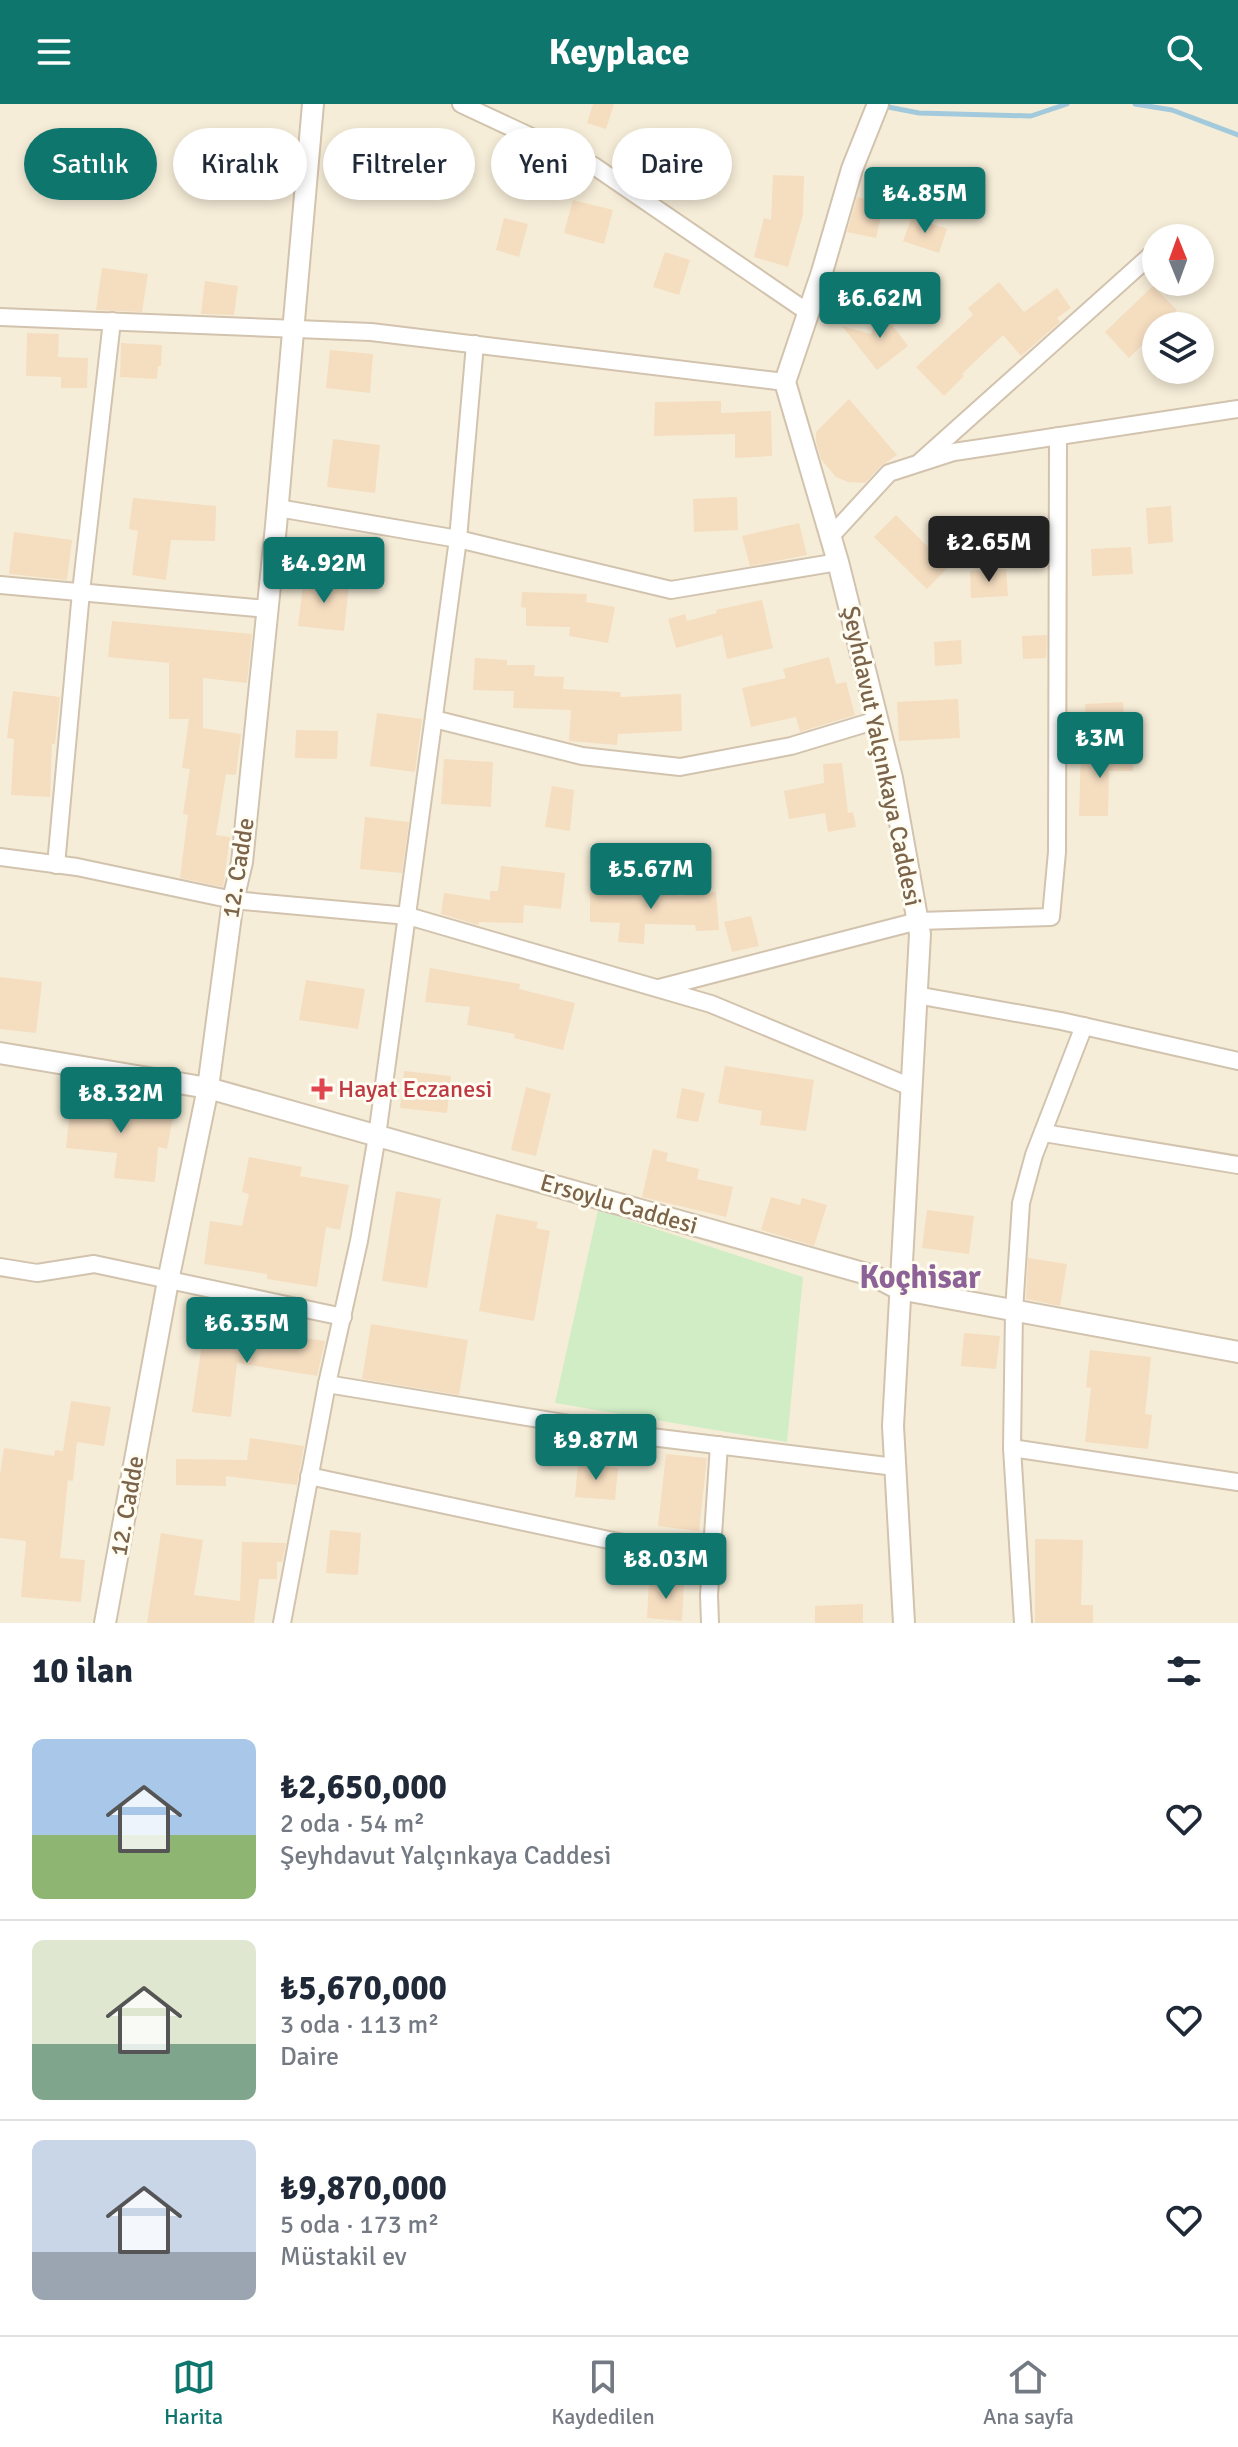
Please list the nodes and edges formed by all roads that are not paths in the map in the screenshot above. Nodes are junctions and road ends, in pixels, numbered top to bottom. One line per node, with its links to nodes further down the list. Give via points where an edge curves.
1 (313, 104): 8 (street, 12. Cadde)
2 (461, 104): 5 (street, via 594,166)
3 (878, 104): 5 (street, via 852,169)
4 (1142, 263): 13 (street)
5 (809, 313): 10 (street)
6 (0, 317): 7 (street)
7 (112, 321): 8 (street); 19 (street)
8 (293, 329): 9 (street); 14 (street, 12. Cadde)
9 (475, 344): 10 (street); 16 (street)
10 (785, 382): 15 (street, Şeyhdavut Yalçınkaya Caddesi)
11 (1238, 409): 12 (street)
12 (1058, 436): 13 (street, via 954,452); 27 (street, via 1057,852 1051,917)
13 (917, 464): 15 (street, via 889,473)
14 (278, 508): 16 (street); 20 (street, 12. Cadde)
15 (831, 536): 17 (street, Şeyhdavut Yalçınkaya Caddesi)
16 (458, 539): 17 (street, via 671,590); 21 (street)
17 (838, 562): 22 (street, Şeyhdavut Yalçınkaya Caddesi)
18 (0, 585): 19 (street)
19 (81, 592): 20 (street); 24 (street)
20 (268, 609): 25 (street, 12. Cadde, via 242,862)
21 (434, 719): 22 (street, via 582,756 680,767 791,746); 26 (street)
22 (877, 720): 27 (street, Şeyhdavut Yalçınkaya Caddesi)
23 (0, 857): 24 (street)
24 (56, 865): 25 (street)
25 (233, 900): 26 (street); 34 (street, 12. Cadde)
26 (408, 916): 28 (street); 36 (street)
27 (918, 921): 28 (street); 29 (street, Şeyhdavut Yalçınkaya Caddesi)
28 (658, 989): 33 (street, via 711,1004)
29 (916, 995): 30 (street); 33 (street, Şeyhdavut Yalçınkaya Caddesi)
30 (1084, 1026): 32 (street); 35 (street)
31 (0, 1053): 34 (street, Ersoylu Caddesi)
32 (1238, 1061)
33 (911, 1087): 40 (street, Şeyhdavut Yalçınkaya Caddesi)
34 (208, 1088): 36 (street, Ersoylu Caddesi); 39 (street, 12. Cadde)
35 (1044, 1133): 37 (street); 41 (street, via 1021,1203)
36 (377, 1136): 40 (street, Ersoylu Caddesi, via 874,1276); 42 (street)
37 (1238, 1165)
38 (0, 1267): 39 (street, via 37,1273 94,1264)
39 (168, 1281): 42 (street); 51 (street, 12. Cadde)
40 (899, 1289): 41 (street, Ersoylu Caddesi); 47 (street, Şeyhdavut Yalçınkaya Caddesi)
41 (1014, 1311): 43 (street, Ersoylu Caddesi); 46 (street)
42 (343, 1317): 44 (street)
43 (1238, 1352)
44 (327, 1384): 45 (street); 48 (street)
45 (719, 1445): 47 (street); 50 (street)
46 (1012, 1448): 49 (street); 55 (street)
47 (895, 1467): 54 (street, Şeyhdavut Yalçınkaya Caddesi)
48 (309, 1476): 50 (street); 52 (street)
49 (1238, 1482)
50 (712, 1562): 53 (street)
51 (105, 1623)
52 (282, 1623)
53 (710, 1623)
54 (904, 1623)
55 (1023, 1623)

